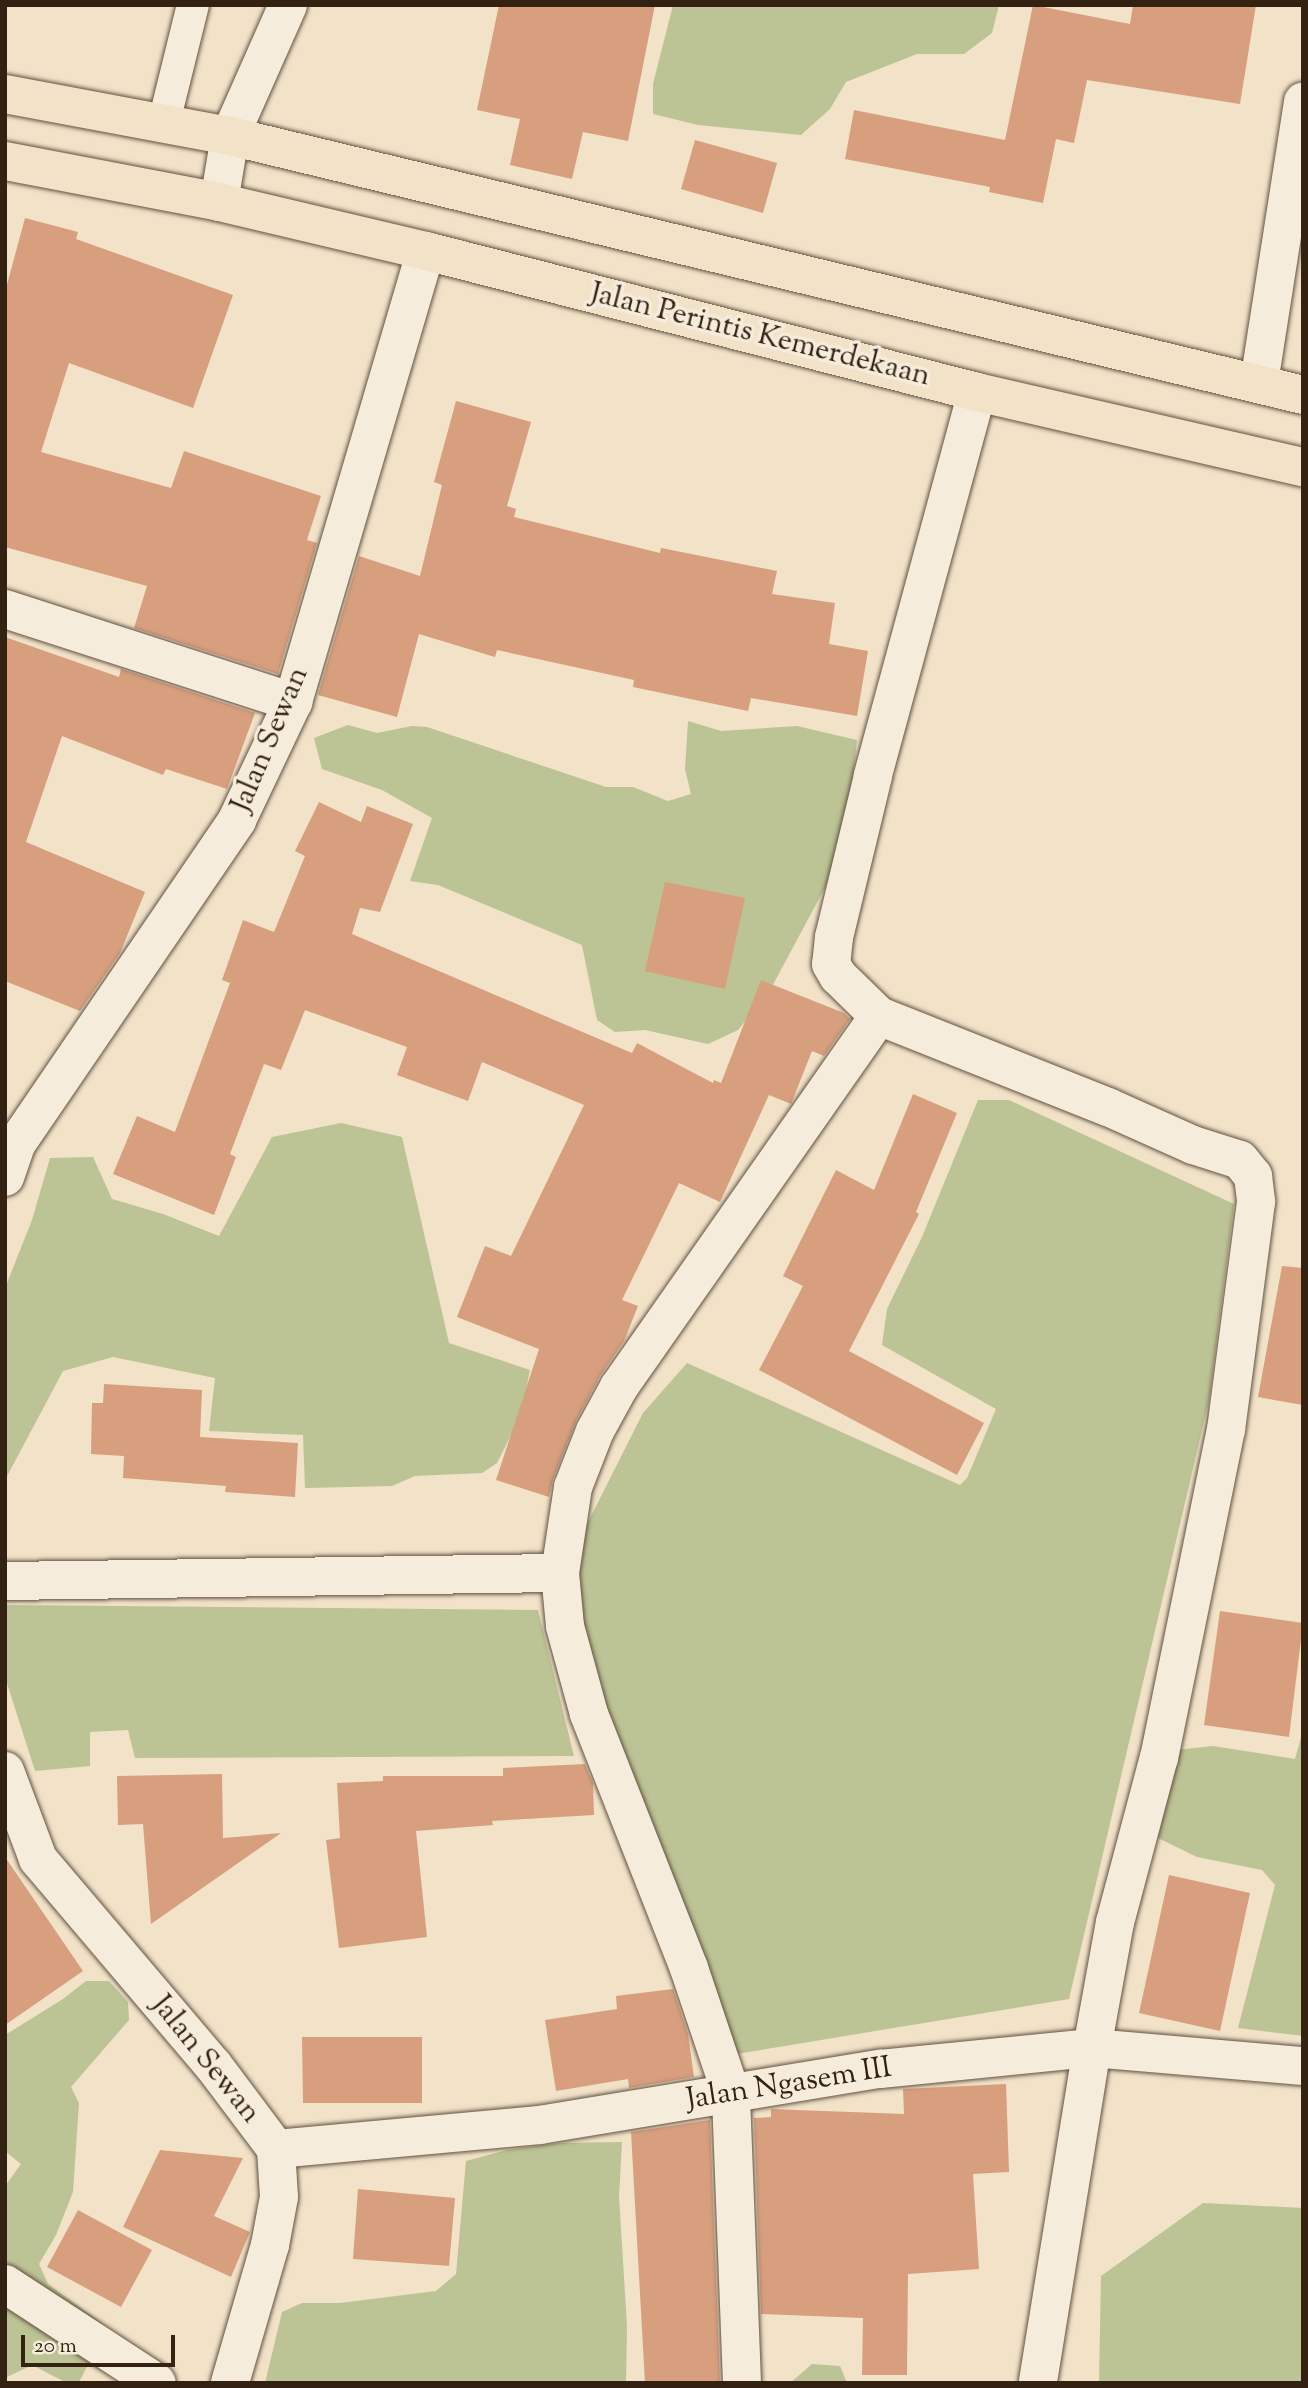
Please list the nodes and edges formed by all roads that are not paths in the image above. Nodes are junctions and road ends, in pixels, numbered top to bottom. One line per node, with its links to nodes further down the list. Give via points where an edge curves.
1 (193, 5): 5 (lane)
2 (288, 5): 6 (street)
3 (5, 94): 5 (highway)
4 (1303, 101): 10 (street)
5 (163, 126): 6 (highway)
6 (230, 136): 8 (street); 10 (highway)
7 (5, 160): 8 (highway, Jalan Perintis Kemerdekaan)
8 (219, 202): 9 (highway, Jalan Perintis Kemerdekaan)
9 (426, 251): 11 (highway, Jalan Perintis Kemerdekaan); 15 (street, Jalan Sewan)
10 (1259, 383): 12 (highway)
11 (977, 392): 13 (highway, Jalan Perintis Kemerdekaan); 16 (street, via 873,776 832,951 831,964 838,976)
12 (1303, 395)
13 (1303, 467)
14 (5, 609): 15 (street)
15 (293, 702): 17 (street, Jalan Sewan, via 237,820 17,1143)
16 (879, 1016): 18 (street, via 619,1387 573,1487); 21 (street, via 1240,1160 1253,1176 1256,1202 1226,1429 1159,1757 1115,1922)
17 (5, 1177)
18 (560, 1573): 19 (street); 23 (street, via 565,1626 589,1714 689,1968)
19 (5, 1581)
20 (5, 1771): 24 (street, Jalan Sewan, via 38,1858 213,2065)
21 (1091, 2048): 22 (street, Jalan Ngasem III); 23 (street, Jalan Ngasem III, via 880,2069); 29 (street)
22 (1303, 2066)
23 (731, 2093): 24 (street, Jalan Ngasem III, via 540,2125); 28 (street)
24 (276, 2149): 26 (street, Jalan Sewan, via 279,2197)
25 (5, 2284): 27 (street)
26 (239, 2379)
27 (157, 2383)
28 (742, 2383)
29 (1038, 2383)

